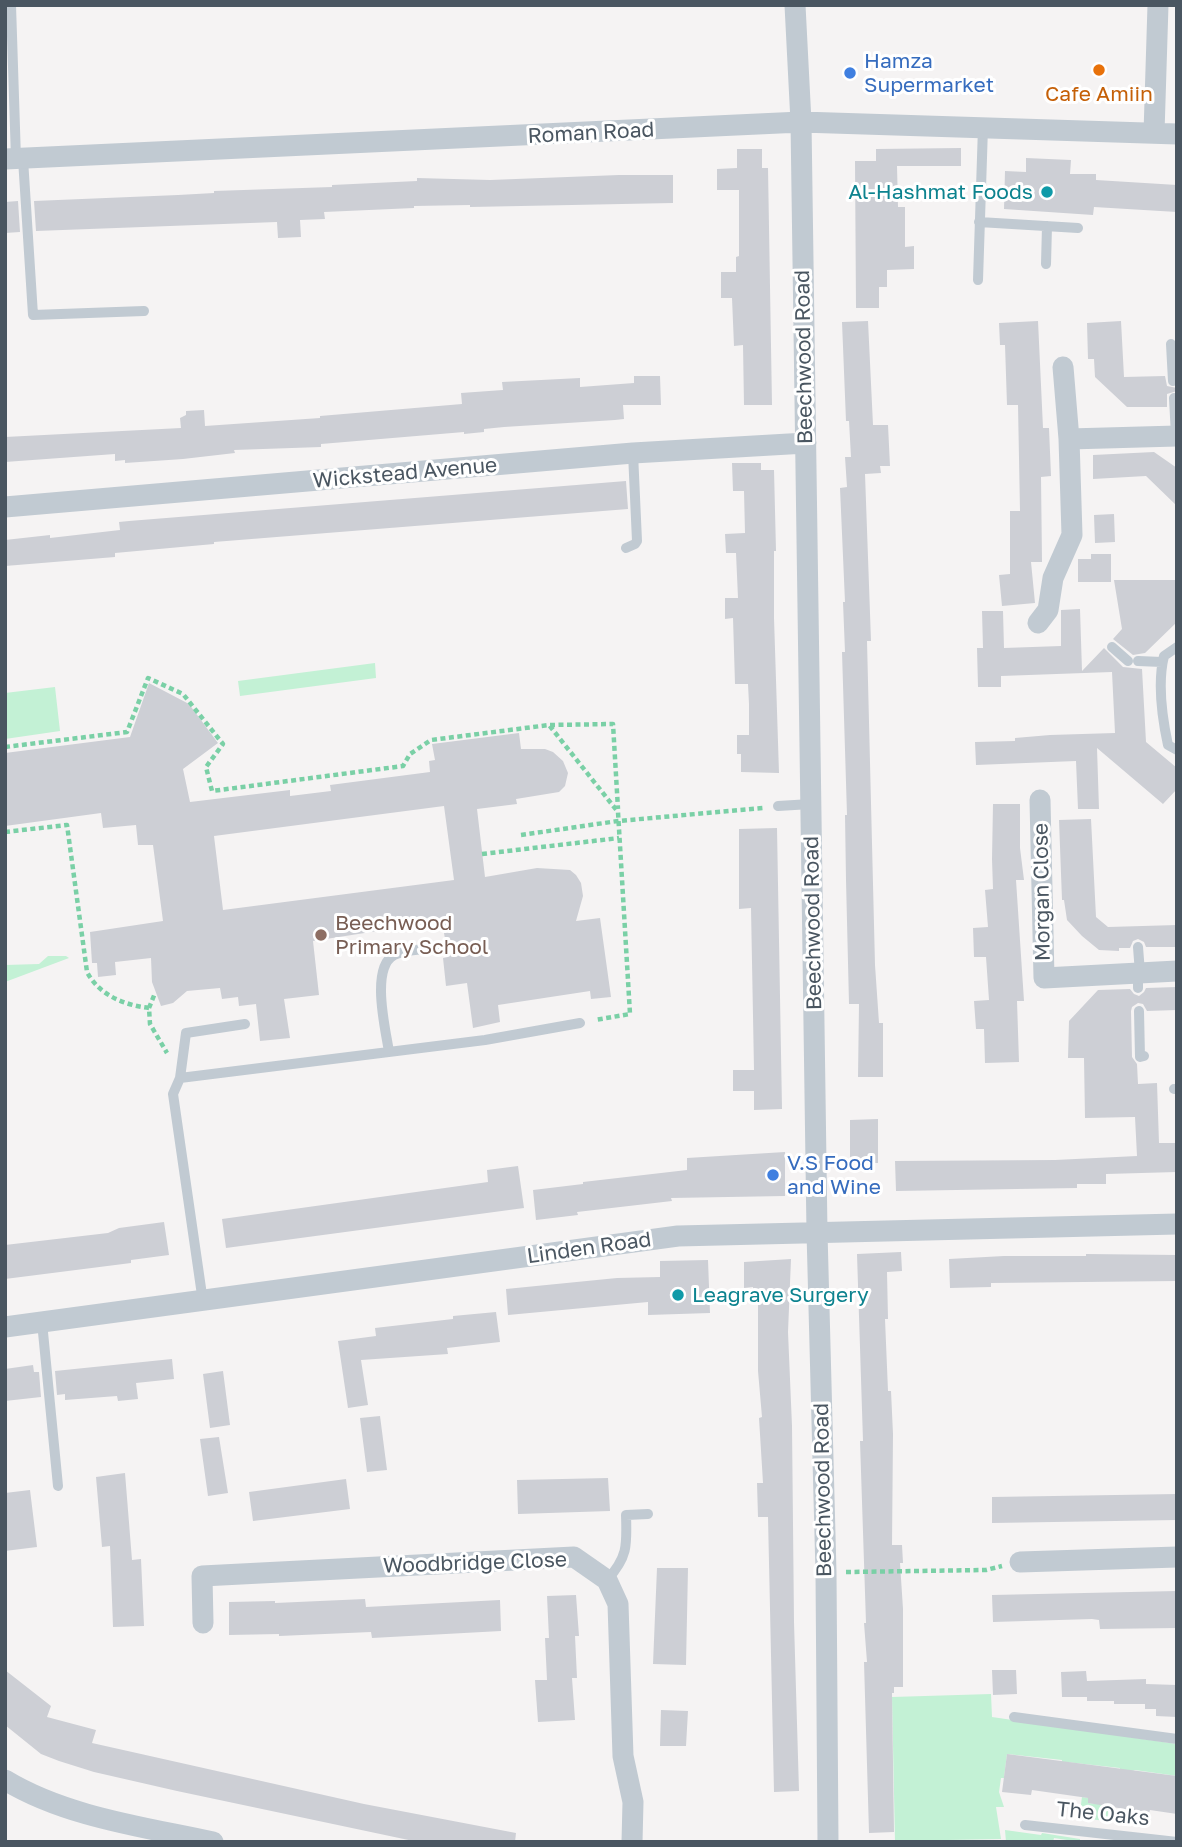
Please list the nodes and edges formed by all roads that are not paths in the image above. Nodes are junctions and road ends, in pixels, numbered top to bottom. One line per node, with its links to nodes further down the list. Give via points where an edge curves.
1 (11, 5): 8 (lane)
2 (794, 5): 4 (street, Beechwood Road)
3 (1158, 5): 6 (street)
4 (801, 122): 5 (street, Roman Road); 8 (street, Roman Road); 21 (street, Beechwood Road)
5 (983, 127): 6 (street, Roman Road); 9 (lane)
6 (1154, 133): 7 (street, Roman Road)
7 (1177, 134)
8 (15, 159): 14 (lane, via 33,315)
9 (979, 222): 10 (lane); 13 (lane)
10 (1047, 226): 11 (lane); 12 (lane)
11 (1078, 228)
12 (1046, 264)
13 (978, 280)
14 (144, 311)
15 (1171, 344): 17 (lane)
16 (1063, 367): 20 (street)
17 (1173, 381)
18 (1174, 398): 19 (lane)
19 (1176, 436): 20 (street)
20 (1069, 439): 25 (street, via 1072,535 1053,578 1048,610)
21 (806, 443): 22 (street, Wickstead Avenue); 31 (street, Beechwood Road)
22 (633, 453): 23 (street, Wickstead Avenue); 24 (lane, via 638,541)
23 (5, 507)
24 (626, 548)
25 (1038, 623)
26 (1112, 647): 28 (lane, via 1133,661)
27 (1177, 647): 28 (lane)
28 (1163, 662): 29 (lane, via 1163,722 1168,745)
29 (1177, 750)
30 (1040, 800): 36 (street, Morgan Close, via 1044,978)
31 (811, 804): 32 (lane); 44 (street, Beechwood Road)
32 (778, 806)
33 (438, 947): 40 (lane, via 395,954 388,960 381,991)
34 (1138, 947): 36 (lane)
35 (1177, 971): 36 (street, Morgan Close)
36 (1138, 978)
37 (1139, 1011): 41 (lane, via 1140,1056)
38 (580, 1023): 40 (lane)
39 (246, 1024): 42 (lane, via 186,1033)
40 (389, 1052): 42 (lane)
41 (1144, 1056)
42 (180, 1078): 45 (lane, via 173,1094)
43 (1177, 1224): 44 (street, Linden Road)
44 (817, 1232): 45 (street, Linden Road, via 678,1236); 60 (street, Beechwood Road)
45 (203, 1302): 46 (street, Linden Road)
46 (41, 1322): 47 (street, Linden Road); 48 (lane)
47 (5, 1327)
48 (58, 1486)
49 (648, 1514): 52 (lane, via 626,1515 627,1544 621,1565)
50 (1177, 1557): 51 (street)
51 (1020, 1562)
52 (607, 1580): 53 (street, Woodbridge Close, via 574,1557 202,1576); 59 (street, via 618,1604 623,1756 633,1802)
53 (203, 1623)
54 (1014, 1717): 55 (lane)
55 (1177, 1739)
56 (5, 1780): 58 (street, via 22,1791 91,1815)
57 (1025, 1825): 61 (lane, The Oaks)
58 (213, 1842)
59 (632, 1842)
60 (828, 1842)
61 (1177, 1842)

